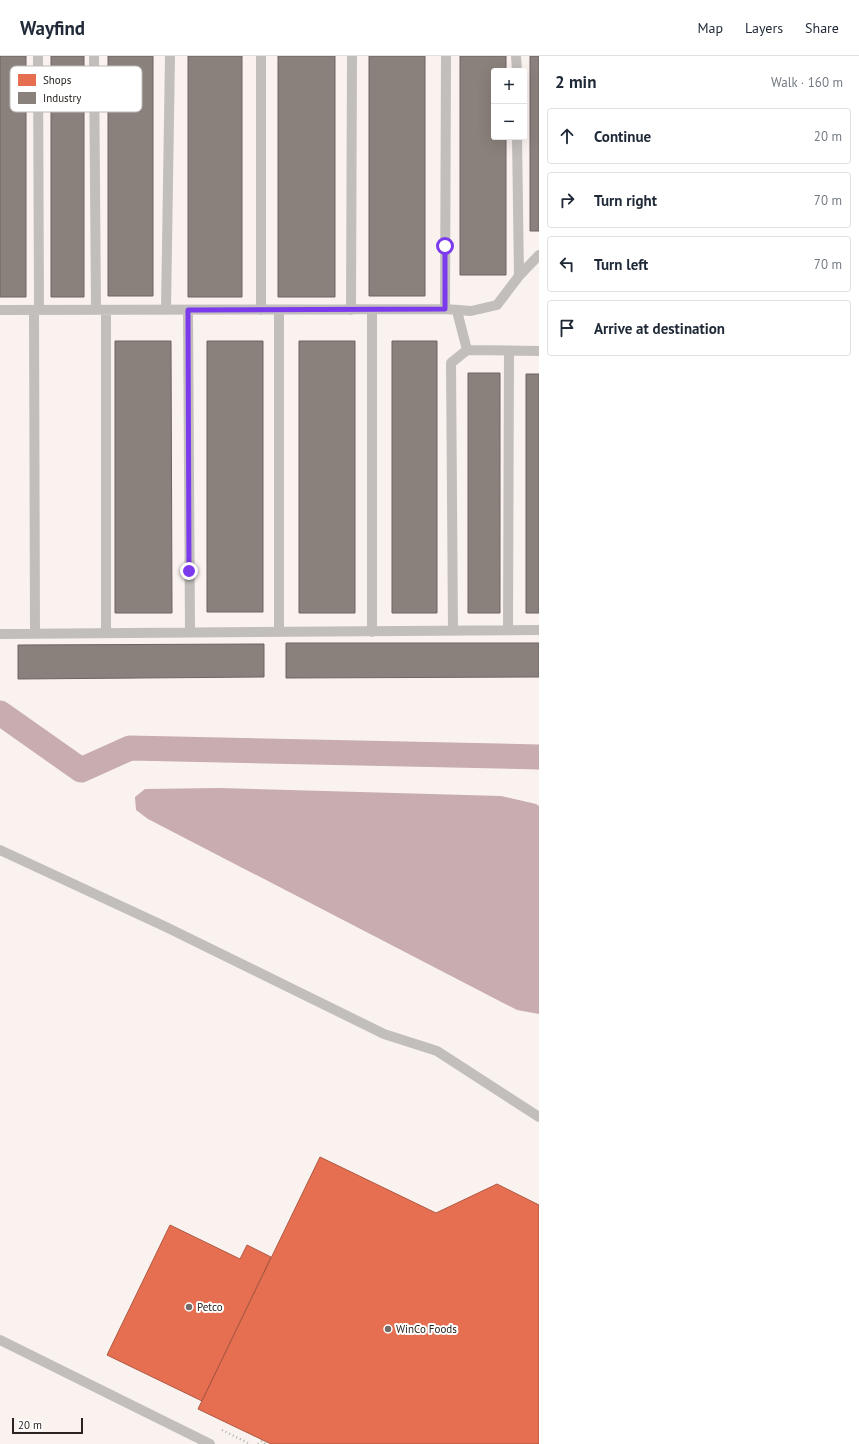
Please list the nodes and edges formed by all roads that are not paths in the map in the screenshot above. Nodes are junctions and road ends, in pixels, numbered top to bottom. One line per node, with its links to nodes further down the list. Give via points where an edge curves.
1 (38, 56): 8 (lane)
2 (94, 56): 9 (lane)
3 (170, 56): 20 (lane)
4 (261, 56): 22 (lane)
5 (352, 56): 24 (lane)
6 (446, 56): 16 (lane)
7 (516, 56): 10 (lane)
8 (38, 66)
9 (94, 66)
10 (517, 68)
11 (38, 112): 18 (lane)
12 (96, 112): 19 (lane)
13 (517, 140): 15 (lane)
14 (539, 255): 15 (lane)
15 (519, 276): 26 (lane, via 497,305 471,311)
16 (445, 309): 25 (lane); 26 (lane)
17 (0, 310): 18 (lane)
18 (36, 310): 19 (lane); 38 (lane)
19 (101, 310): 20 (lane); 33 (lane)
20 (166, 310): 21 (lane)
21 (188, 310): 22 (lane); 34 (lane)
22 (261, 310): 23 (lane)
23 (279, 310): 24 (lane); 35 (lane)
24 (351, 310): 25 (lane)
25 (372, 310): 36 (lane)
26 (457, 311): 27 (lane)
27 (467, 350): 28 (lane); 32 (lane, via 451,363)
28 (509, 351): 29 (lane); 30 (lane)
29 (539, 351)
30 (508, 630): 31 (lane); 32 (lane)
31 (539, 630)
32 (453, 631): 36 (lane)
33 (106, 632): 34 (lane); 38 (lane)
34 (190, 632): 35 (lane)
35 (279, 632): 36 (lane)
36 (372, 632)
37 (0, 634): 38 (lane)
38 (35, 634)
39 (0, 850): 40 (lane, via 166,927 384,1034 437,1051)
40 (539, 1117)
41 (0, 1340): 42 (lane)
42 (210, 1444)

